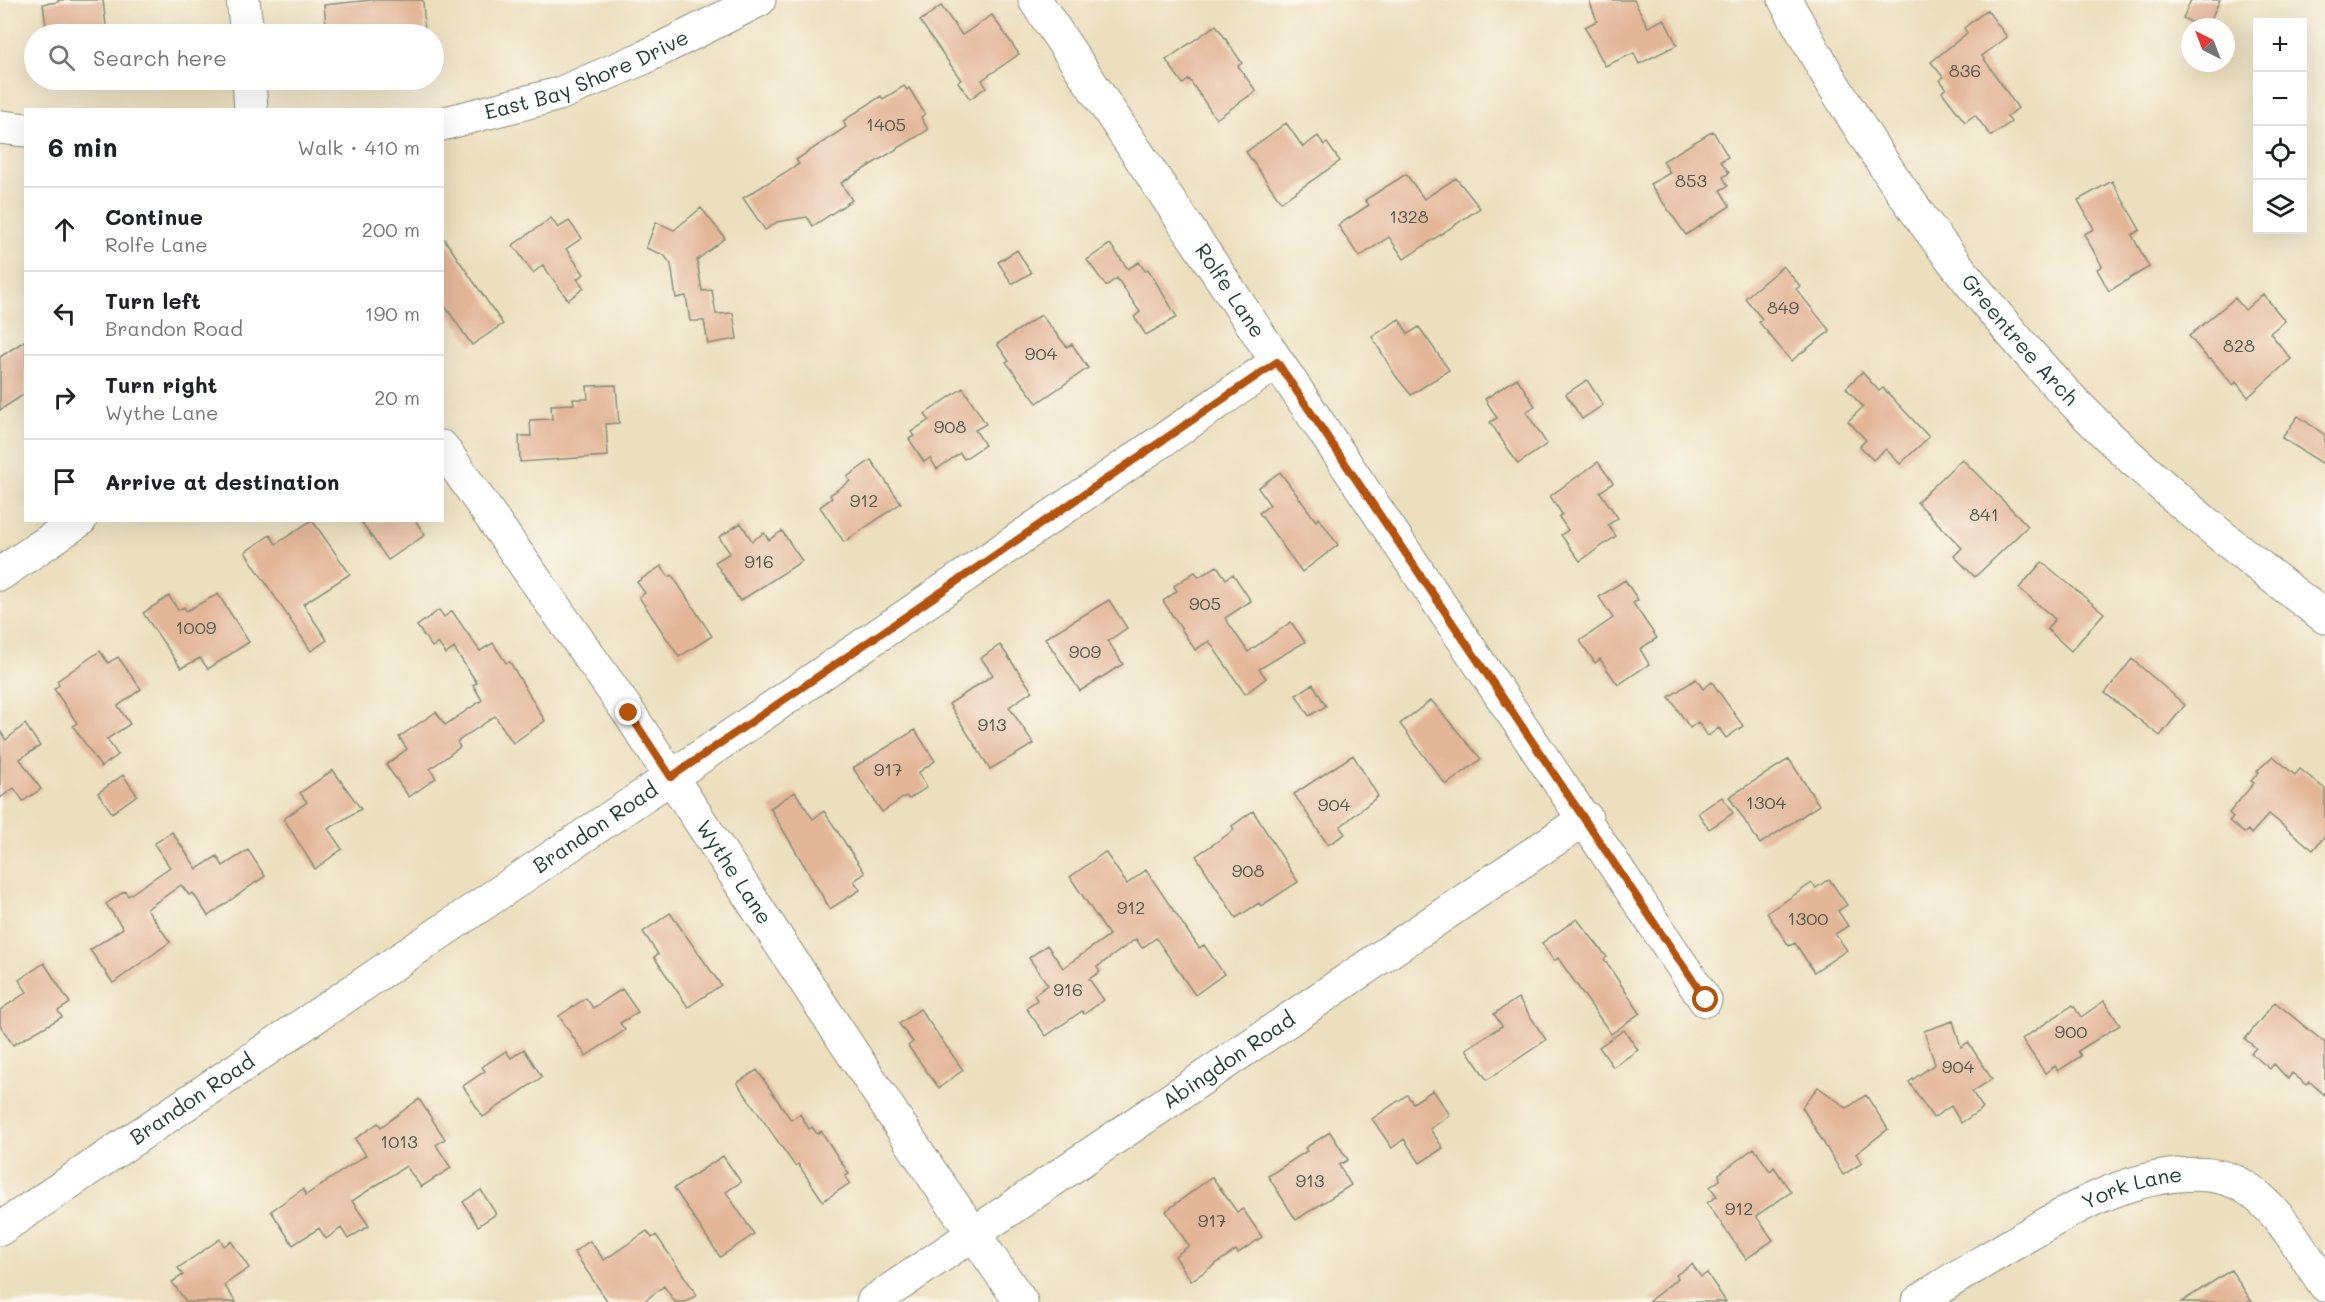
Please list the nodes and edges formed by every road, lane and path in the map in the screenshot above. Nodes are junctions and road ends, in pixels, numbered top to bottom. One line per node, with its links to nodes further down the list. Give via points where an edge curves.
1 (243, 0): 5 (street)
2 (759, 0): 8 (street, East Bay Shore Drive, via 643,58 559,94)
3 (1035, 0): 11 (street, Rolfe Lane)
4 (1785, 0): 15 (street, Greentree Arch, via 1849,111 1900,188 1967,280 2028,352 2080,408 2174,495)
5 (246, 24)
6 (250, 90): 7 (street)
7 (251, 108)
8 (444, 123)
9 (0, 127): 10 (street)
10 (24, 130)
11 (1277, 362): 16 (street, Brandon Road); 17 (street, Rolfe Lane)
12 (444, 450): 16 (street, Wythe Lane)
13 (77, 522): 14 (street)
14 (0, 574)
15 (2325, 617)
16 (671, 777): 19 (street, Brandon Road); 20 (street, Wythe Lane)
17 (1586, 818): 18 (street, Rolfe Lane); 20 (street, Abingdon Road)
18 (1706, 1000)
19 (0, 1228)
20 (974, 1233): 22 (street, Abingdon Road); 23 (street, Wythe Lane)
21 (2325, 1285): 24 (street, York Lane, via 2260,1198 2240,1184 2211,1174 2195,1174 2156,1177 2089,1200)
22 (873, 1302)
23 (1021, 1302)
24 (1918, 1302)

